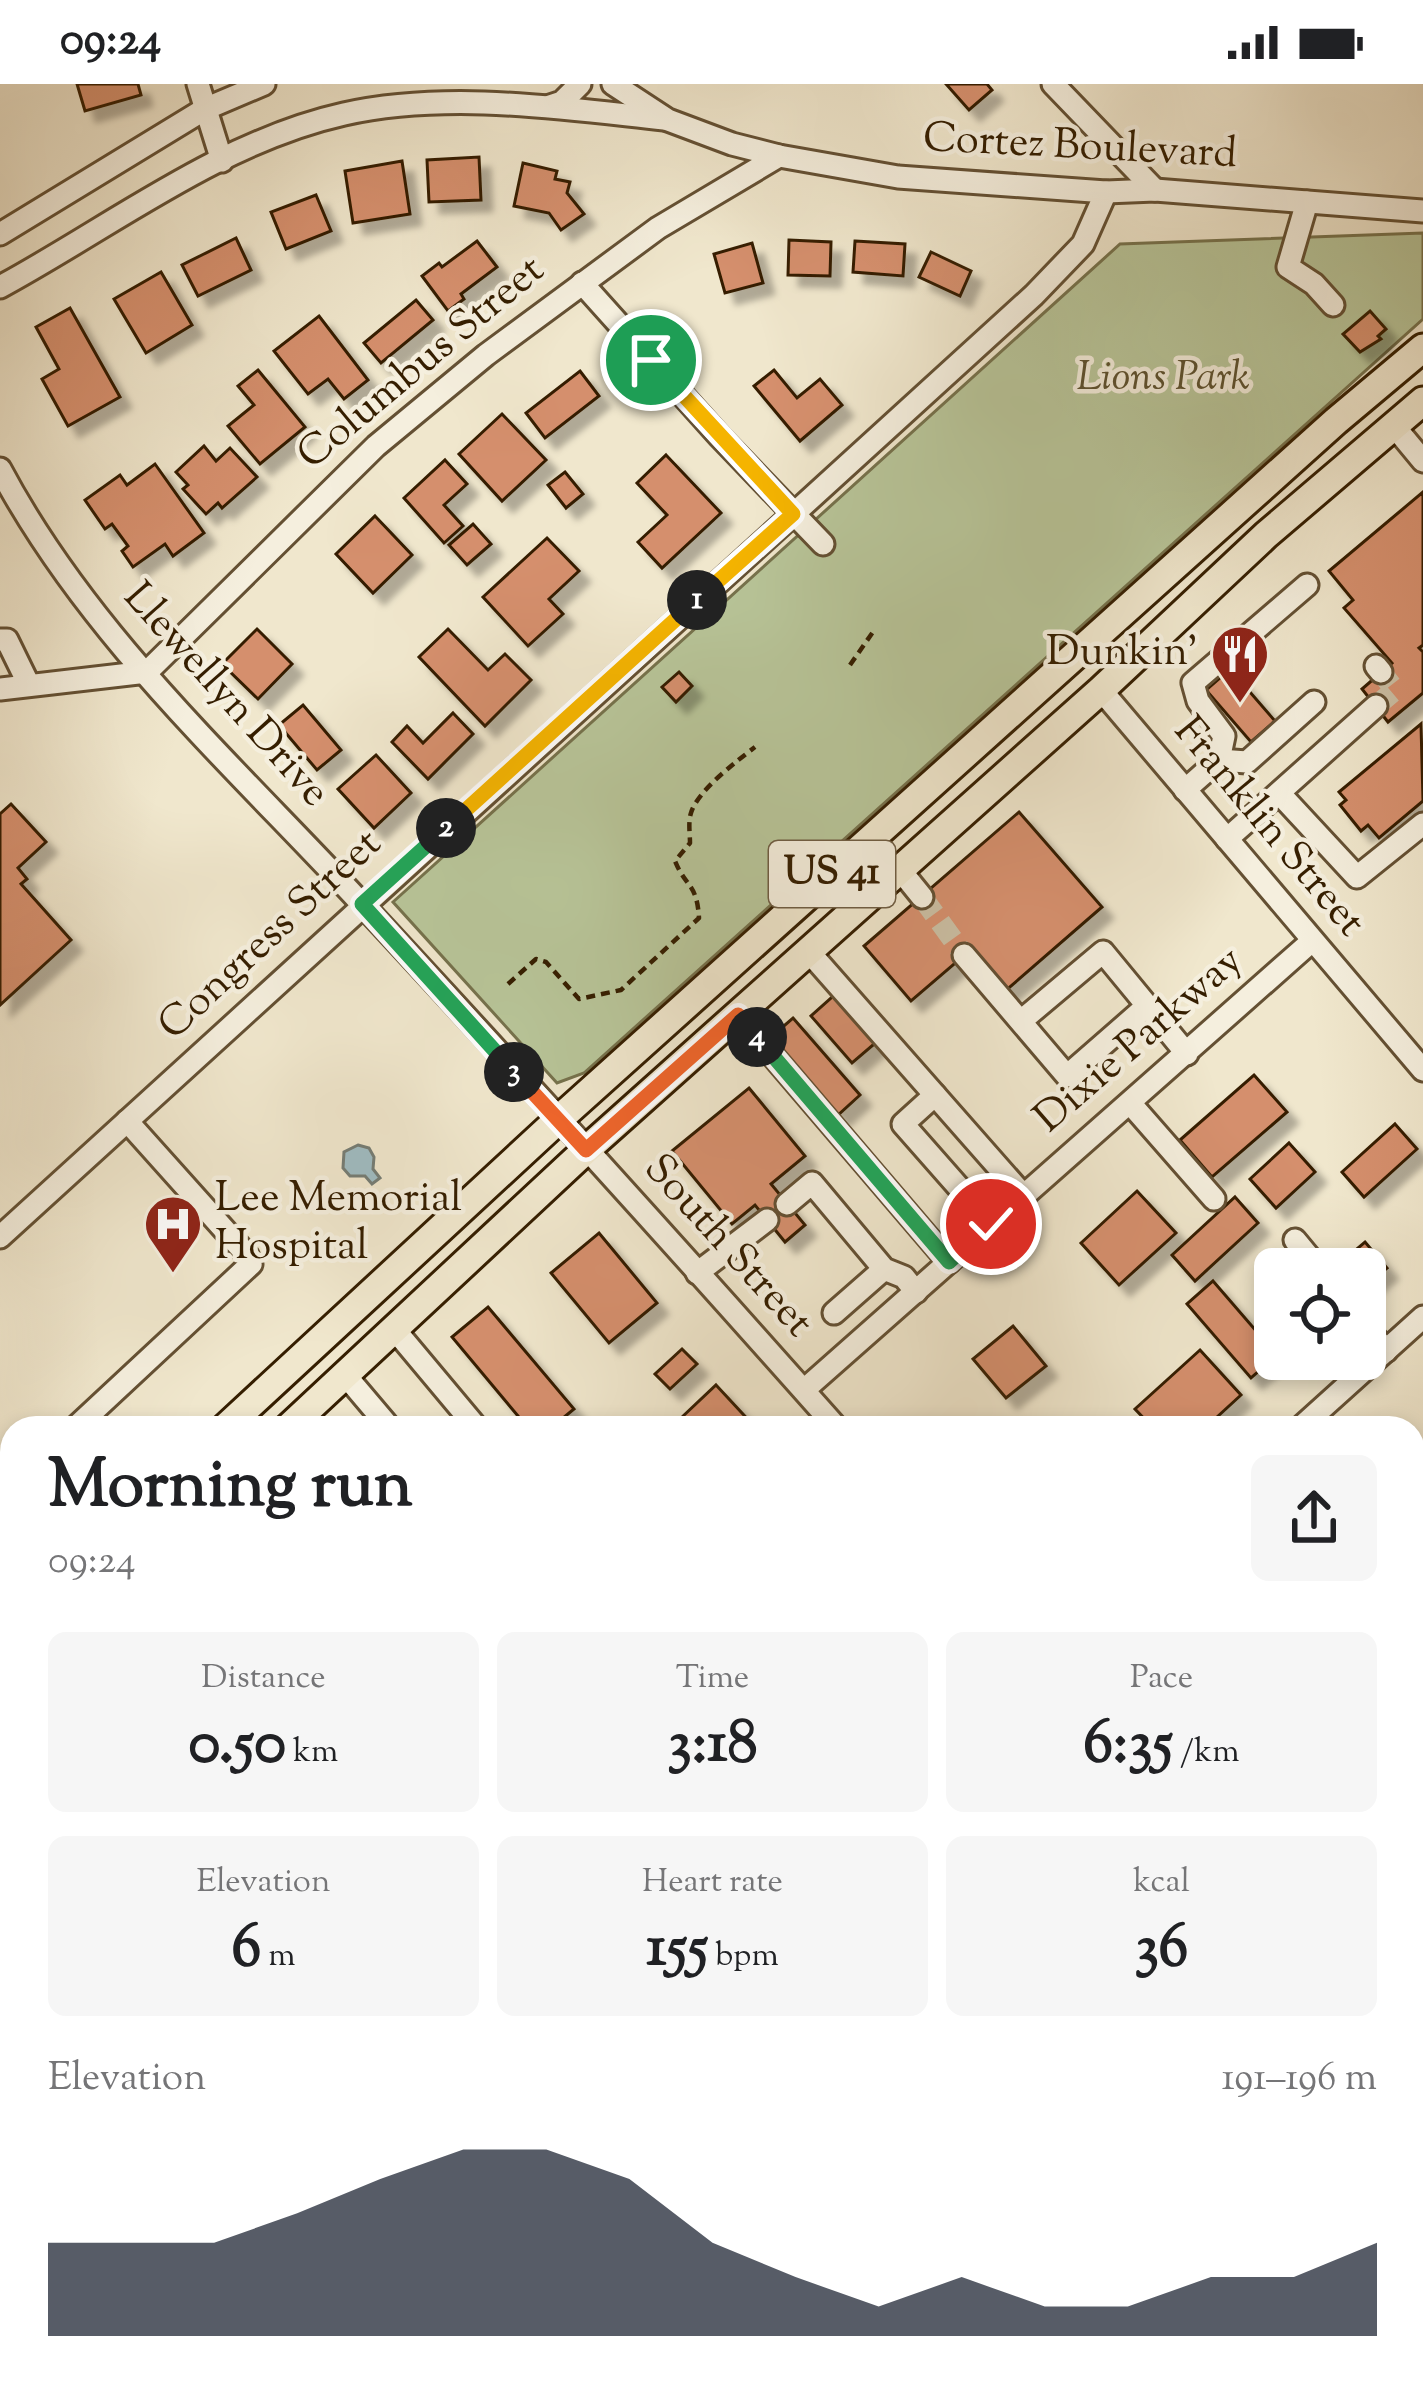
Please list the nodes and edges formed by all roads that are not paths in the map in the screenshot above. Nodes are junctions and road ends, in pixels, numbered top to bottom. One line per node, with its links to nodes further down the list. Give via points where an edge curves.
1 (198, 84): 7 (street)
2 (264, 84): 7 (street)
3 (580, 84): 6 (street)
4 (613, 84): 8 (street, Cortez Boulevard)
5 (1053, 84): 11 (street)
6 (543, 108): 8 (street, Cortez Boulevard); 10 (street, Cortez Boulevard, via 430,104 345,114)
7 (205, 109): 10 (street); 15 (street)
8 (668, 120): 9 (street, Cortez Boulevard)
9 (779, 156): 12 (street, Cortez Boulevard, via 898,176); 16 (street, Columbus Street)
10 (222, 161): 17 (street, Cortez Boulevard)
11 (1155, 190): 12 (street, Cortez Boulevard); 13 (street, Cortez Boulevard)
12 (1106, 192): 24 (street, Congress Street, via 1067,261)
13 (1307, 202): 14 (street, Cortez Boulevard); 18 (street, via 1288,267)
14 (1423, 211)
15 (0, 234)
16 (581, 283): 24 (street); 29 (street, Columbus Street, via 376,446)
17 (0, 286)
18 (1333, 305)
19 (1423, 348): 27 (main road, US 41)
20 (1423, 401): 21 (main road, US 41)
21 (1394, 426): 22 (street); 32 (main road, US 41)
22 (1423, 461)
23 (0, 469): 29 (street, Llewellyn Drive, via 46,550)
24 (793, 514): 25 (street); 42 (street, Congress Street)
25 (823, 544)
26 (1307, 585): 35 (street, via 1193,683 1224,736)
27 (1121, 614): 32 (main road); 53 (main road, US 41)
28 (0, 640): 30 (street)
29 (147, 672): 30 (street); 42 (street, Llewellyn Drive)
30 (29, 685): 31 (street)
31 (0, 689)
32 (1101, 690): 36 (street, Franklin Street); 40 (main road, US 41)
33 (1314, 702): 35 (street, via 1247,762)
34 (1376, 706): 37 (street)
35 (1220, 760): 36 (street)
36 (1185, 790): 39 (street, Franklin Street)
37 (1280, 794): 38 (street, via 1357,877); 39 (street)
38 (1423, 824)
39 (1227, 839): 43 (street, Franklin Street)
40 (901, 871): 41 (street); 44 (main road, US 41)
41 (922, 896)
42 (362, 904): 53 (street, Llewellyn Drive); 54 (street, Congress Street)
43 (1312, 941): 49 (street, Dixie Parkway); 50 (street, Franklin Street)
44 (810, 952): 47 (main road, US 41); 51 (street)
45 (964, 955): 48 (street)
46 (1147, 1006): 48 (street, via 1103,952); 48 (street, via 1067,1076); 49 (street)
47 (738, 1015): 55 (main road, US 41); 64 (street)
48 (1021, 1021)
49 (1187, 1054): 52 (street, Dixie Parkway)
50 (1423, 1070)
51 (935, 1095): 56 (street); 60 (street, via 903,1124)
52 (1130, 1103): 56 (street, Dixie Parkway); 57 (street)
53 (558, 1120): 55 (street, South Street); 76 (main road, US 41)
54 (128, 1121): 61 (street, Congress Street); 75 (street, via 251,1264)
55 (586, 1150): 66 (street, South Street); 70 (main road, US 41)
56 (1023, 1195): 60 (street, Dixie Parkway)
57 (1214, 1199)
58 (787, 1204): 65 (street, via 812,1183)
59 (764, 1222): 66 (street)
60 (991, 1224): 64 (street, Dixie Parkway)
61 (1, 1234)
62 (1295, 1240): 63 (street)
63 (1301, 1248)
64 (949, 1262): 67 (street, Dixie Parkway)
65 (884, 1269): 67 (street); 68 (street)
66 (697, 1274): 74 (street, South Street)
67 (916, 1292): 74 (street, Dixie Parkway)
68 (834, 1313)
69 (1423, 1317): 71 (street)
70 (395, 1330): 72 (main road, US 41); 79 (street)
71 (1386, 1351)
72 (346, 1376): 77 (main road, US 41); 78 (street)
73 (1354, 1380): 81 (street)
74 (804, 1390): 80 (street, South Street)
75 (87, 1416)
76 (238, 1416)
77 (301, 1416)
78 (380, 1416)
79 (467, 1416)
80 (827, 1416)
81 (1313, 1416)

